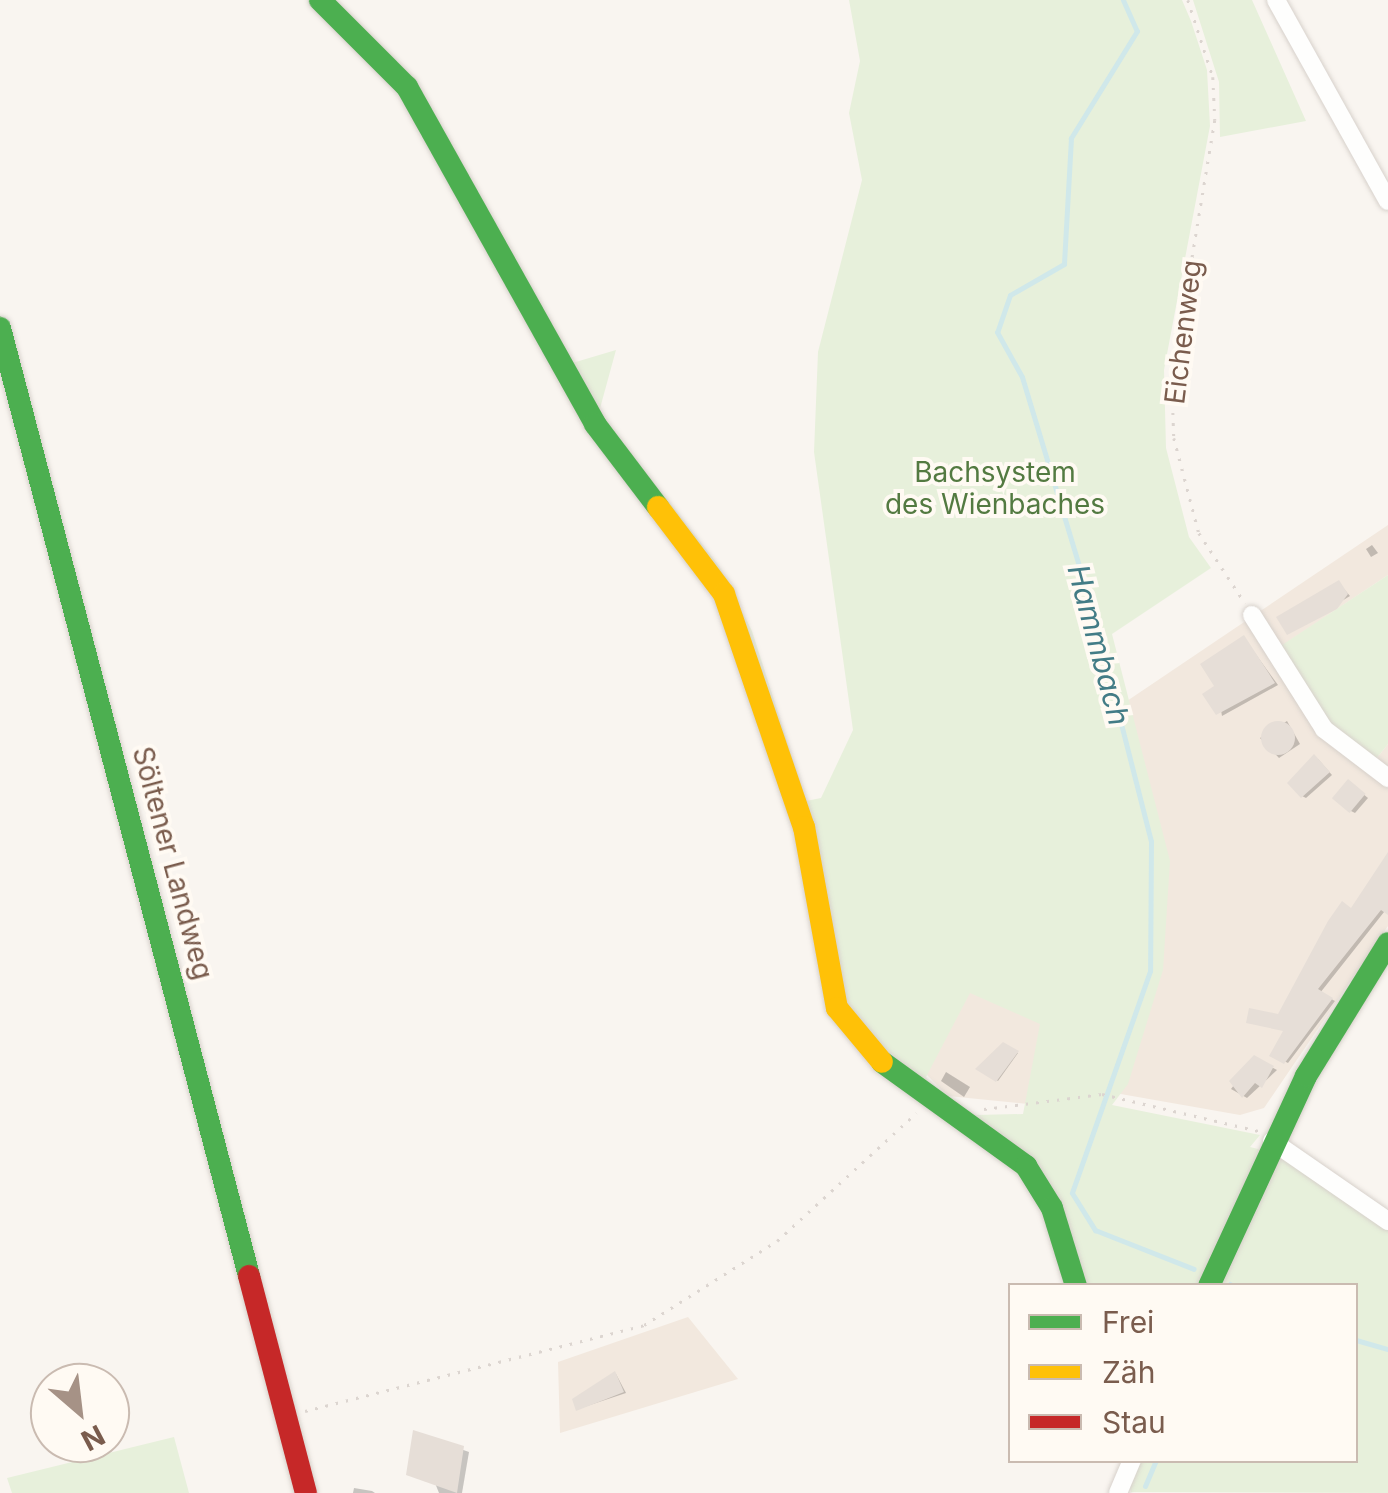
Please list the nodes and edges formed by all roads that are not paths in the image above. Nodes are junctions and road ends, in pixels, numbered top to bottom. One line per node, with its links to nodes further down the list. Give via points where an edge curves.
1 (320, 0): 10 (street, via 407,87 596,424 724,594 808,841 831,998 868,1049 1036,1178)
2 (1276, 0): 3 (street)
3 (1388, 202)
4 (0, 328): 12 (street, Söltener Landweg)
5 (1252, 616): 6 (street, via 1324,729)
6 (1388, 778)
7 (1388, 942): 8 (street)
8 (1268, 1138): 9 (street); 11 (street)
9 (1388, 1221)
10 (1075, 1283)
11 (1210, 1283)
12 (306, 1493)

